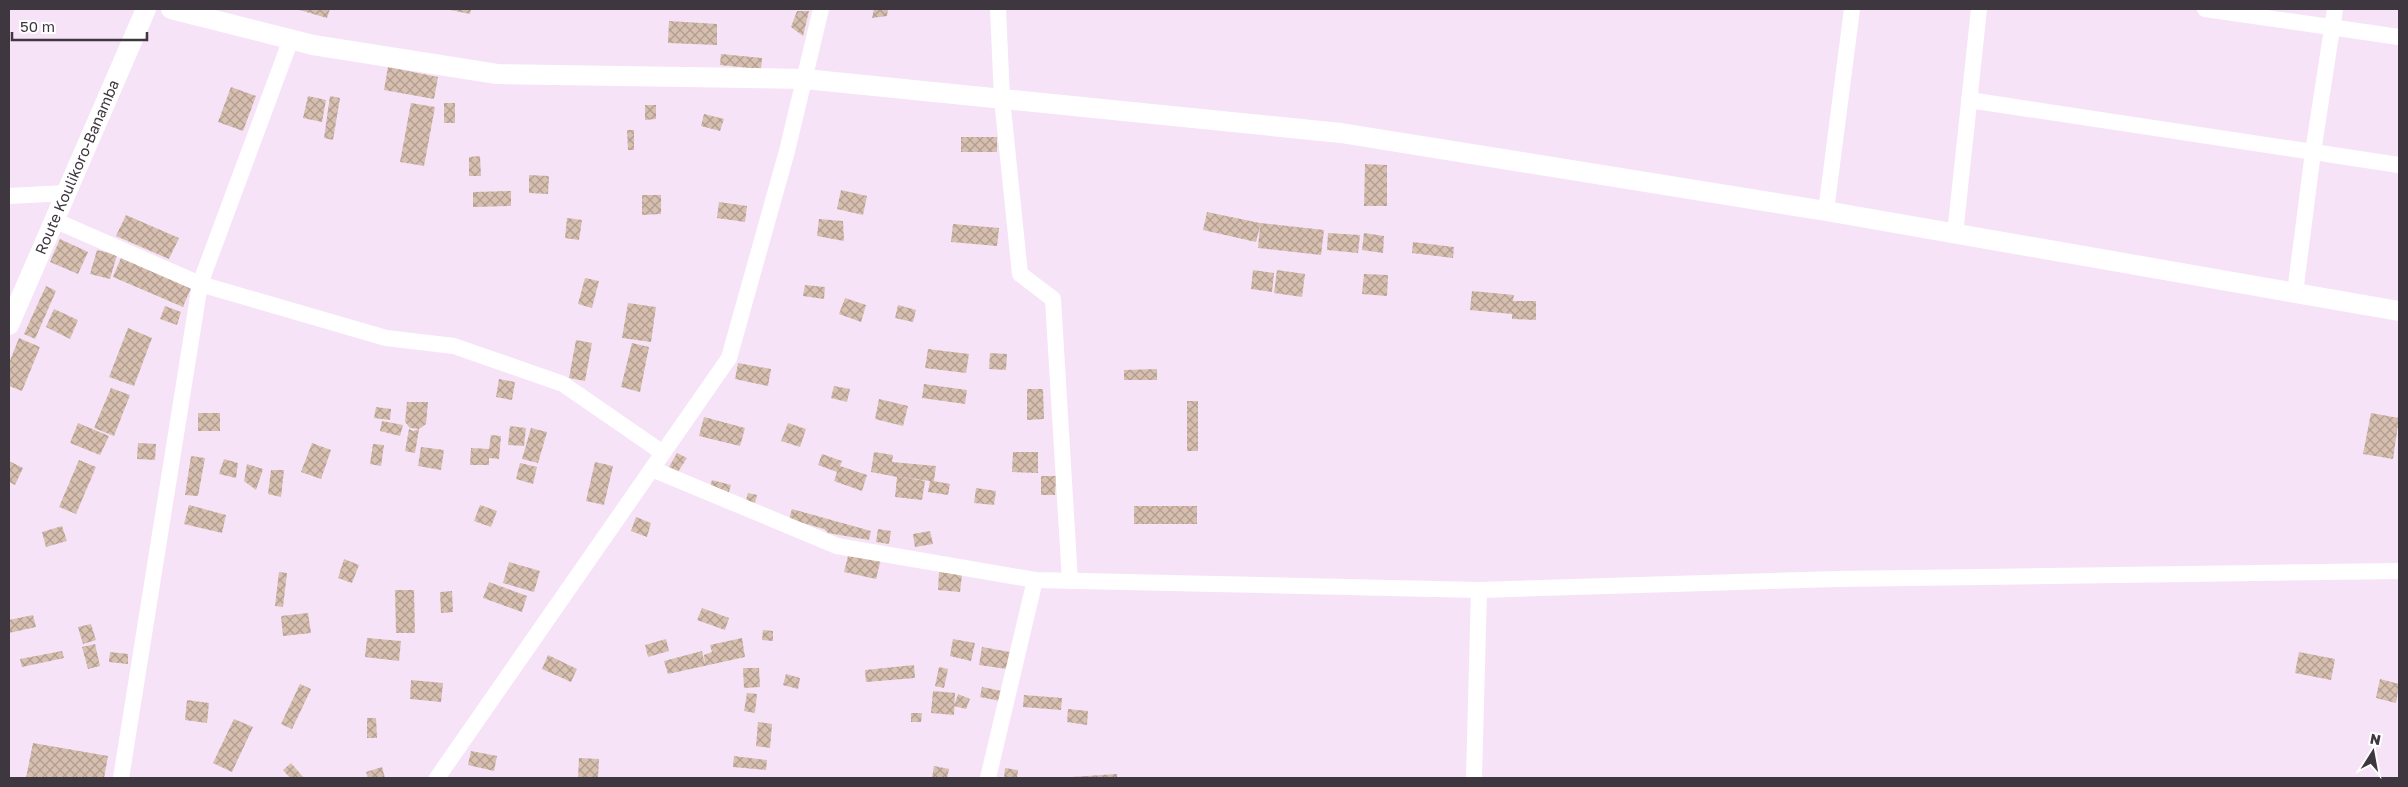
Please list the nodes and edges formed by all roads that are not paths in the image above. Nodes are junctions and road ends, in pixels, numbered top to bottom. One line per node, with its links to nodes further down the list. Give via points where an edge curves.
1 (146, 9): 18 (street, Route Koulikoro-Banamba)
2 (171, 9): 12 (street)
3 (821, 9): 13 (street)
4 (998, 9): 14 (street)
5 (1852, 9): 20 (street)
6 (1979, 9): 15 (street)
7 (2205, 9): 9 (street)
8 (2335, 9): 10 (street)
9 (2226, 10): 10 (street)
10 (2332, 27): 11 (street); 16 (street)
11 (2399, 37)
12 (290, 39): 13 (street, via 497,74); 23 (street)
13 (805, 79): 14 (street); 27 (street, via 729,358)
14 (1002, 99): 20 (street, via 1341,132); 31 (street, via 1020,274 1053,299)
15 (1969, 100): 16 (street); 22 (street)
16 (2313, 152): 17 (street); 24 (street)
17 (2399, 165)
18 (66, 193): 19 (street); 21 (street, Route Koulikoro-Banamba)
19 (9, 196)
20 (1826, 211): 22 (street)
21 (54, 220): 23 (street); 26 (street, Route Koulikoro-Banamba)
22 (1955, 234): 24 (street)
23 (200, 284): 27 (street, via 386,338 454,346 563,384); 33 (street)
24 (2295, 293): 25 (street)
25 (2399, 311)
26 (9, 325)
27 (663, 453): 28 (street)
28 (652, 469): 30 (street, via 837,546); 34 (street)
29 (2399, 571): 32 (street, via 1837,579)
30 (1035, 580): 31 (street); 35 (street)
31 (1070, 581): 32 (street)
32 (1479, 590): 36 (street)
33 (121, 778)
34 (437, 778)
35 (988, 778)
36 (1474, 778)

